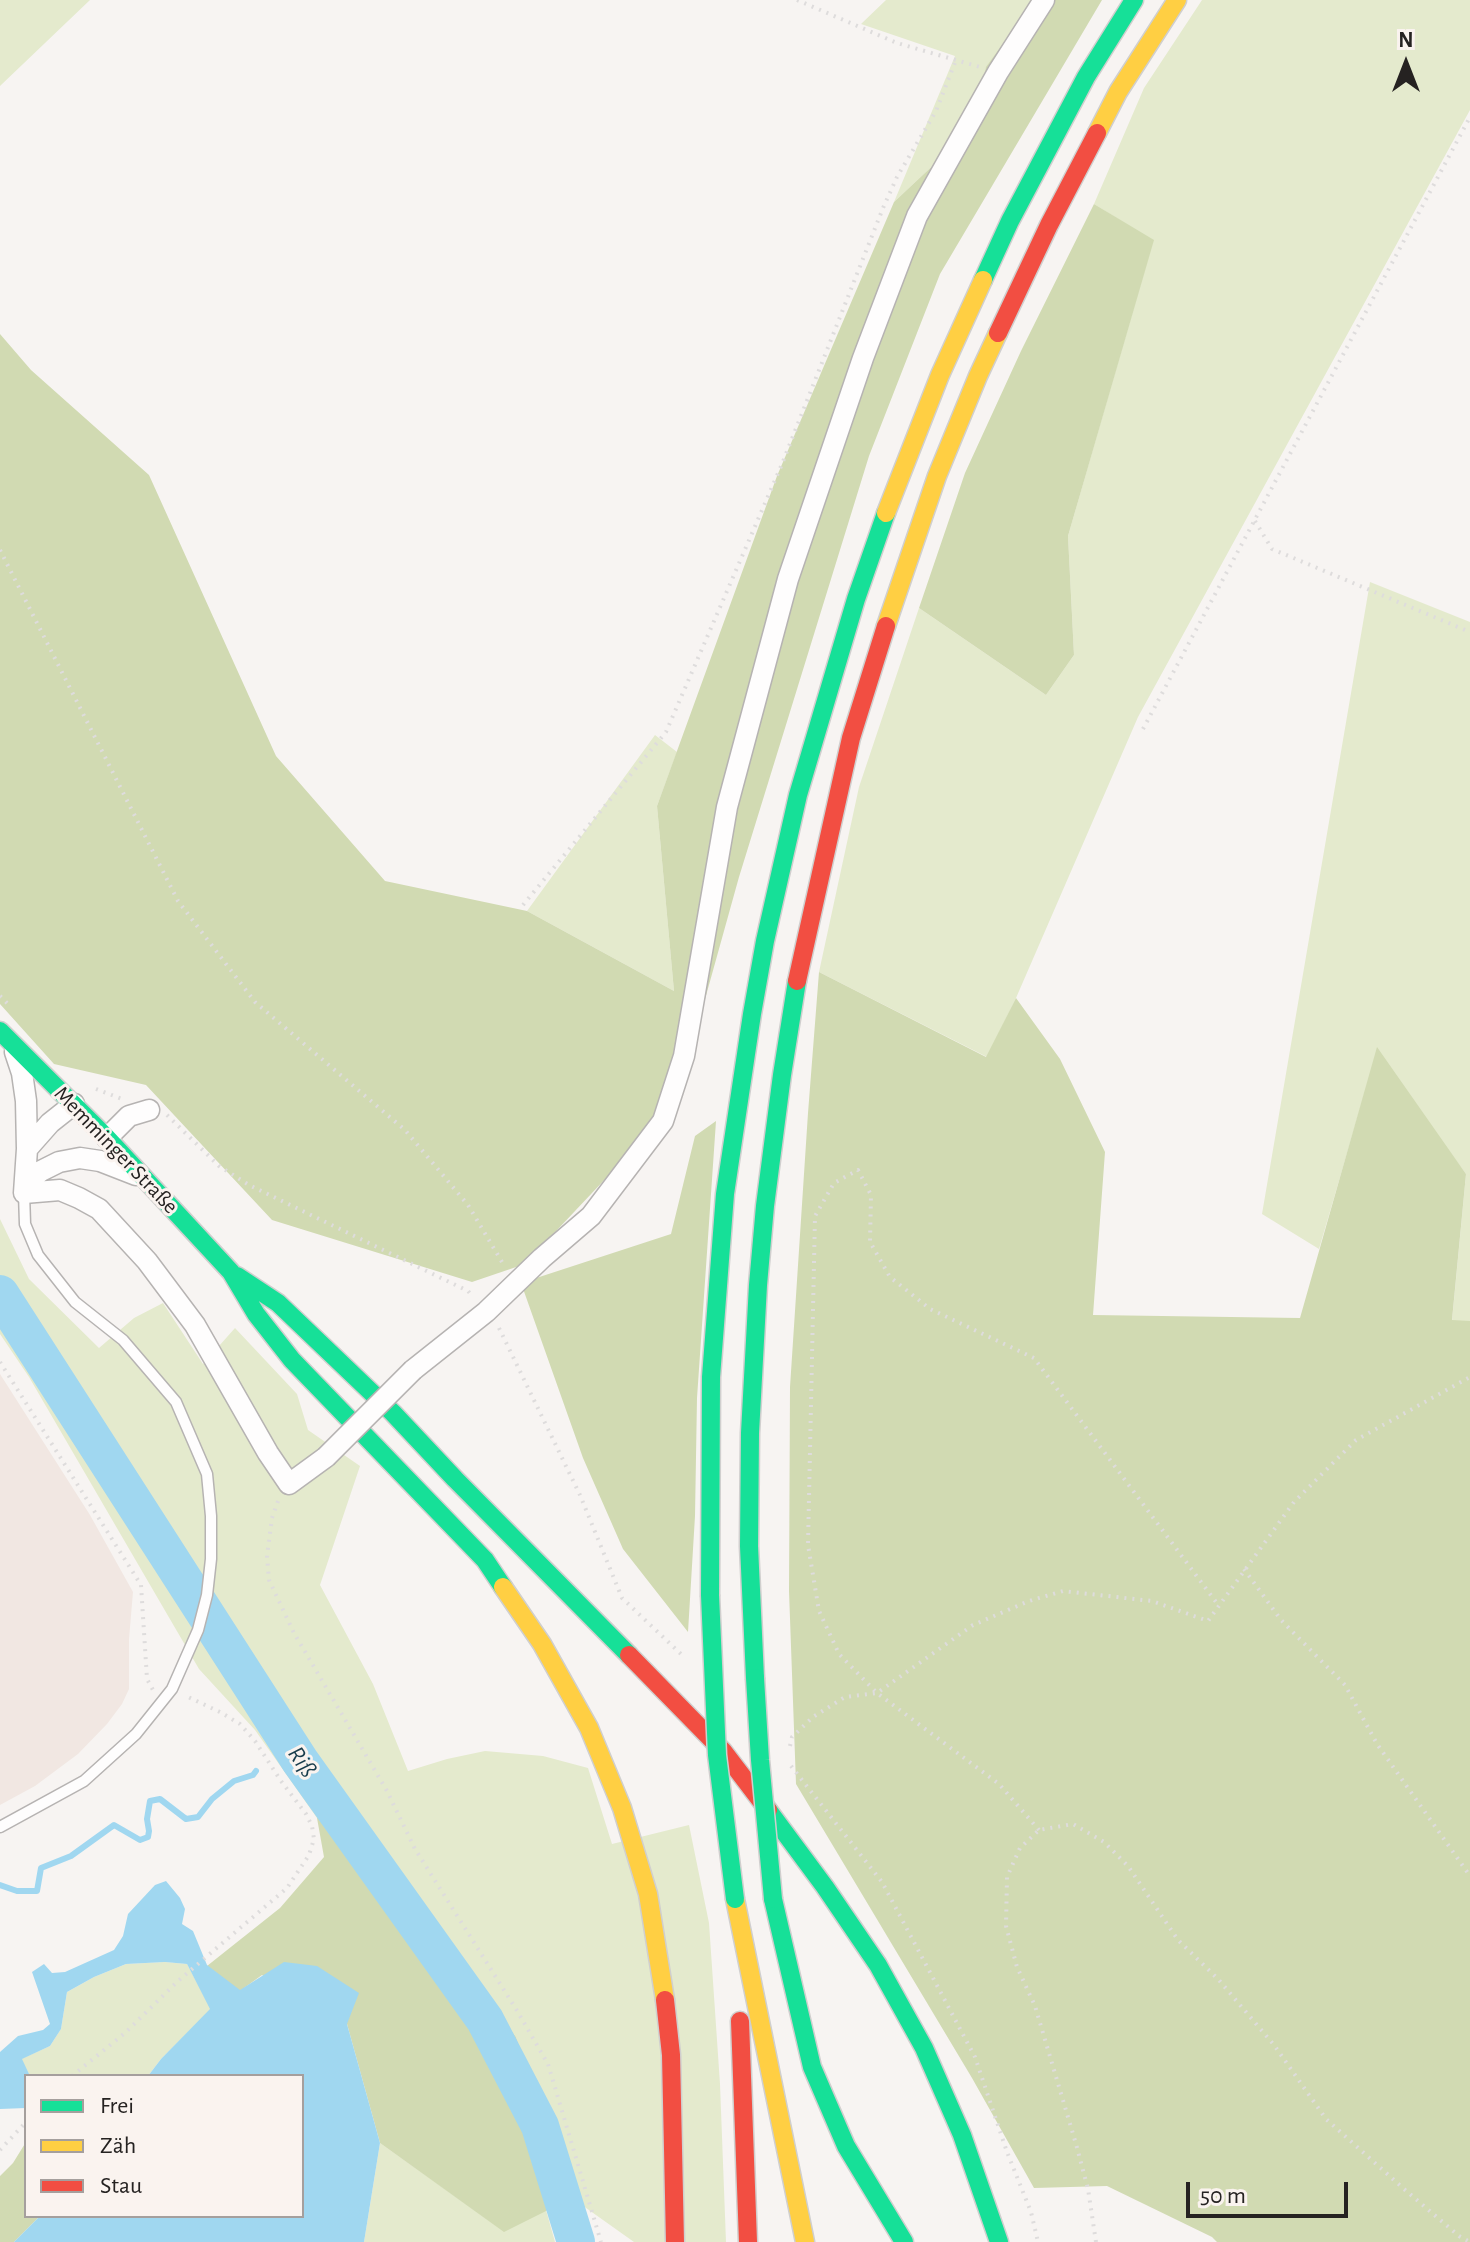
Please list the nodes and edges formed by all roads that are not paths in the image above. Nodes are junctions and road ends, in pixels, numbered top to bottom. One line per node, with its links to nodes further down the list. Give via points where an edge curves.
1 (1044, 0): 10 (street, bridge, via 917,216 863,358 788,579 727,807 684,1056 663,1121 591,1216 413,1370 326,1457 289,1484 195,1325 147,1261 99,1209 60,1190)
2 (1134, 0): 13 (main road, bridge, via 1086,77 1010,221 899,478 832,674 798,795 754,999 725,1194 711,1377 710,1595 717,1755)
3 (1177, 0): 14 (main road, bridge, via 1118,92 1049,225 937,476 851,738 802,953 765,1206 750,1433 755,1678)
4 (6, 1038): 5 (main road, Memminger Straße); 8 (street, via 22,1073)
5 (74, 1104): 7 (main road, Memminger Straße); 8 (street)
6 (149, 1110): 7 (street, via 129,1116)
7 (107, 1138): 9 (main road, Memminger Straße)
8 (27, 1149): 10 (street)
9 (144, 1178): 10 (street, via 80,1158 41,1171); 11 (main road, Memminger Straße)
10 (25, 1188): 12 (lane, via 25,1224 38,1255 75,1302 123,1340 176,1402 207,1474 211,1559 198,1630 161,1703 84,1781)
11 (231, 1272): 17 (main road, via 292,1360 485,1560 542,1644 589,1728 622,1808 643,1879 662,1977 671,2055); 22 (main road, via 278,1303 393,1413 723,1751 878,1965 924,2048 962,2135)
12 (0, 1827)
13 (735, 1899): 18 (main road); 19 (main road)
14 (773, 1899): 15 (main road); 21 (main road, via 812,2067 846,2146)
15 (795, 2072)
16 (804, 2150): 20 (main road)
17 (675, 2242)
18 (748, 2242)
19 (805, 2242)
20 (815, 2242)
21 (904, 2242)
22 (999, 2242)

